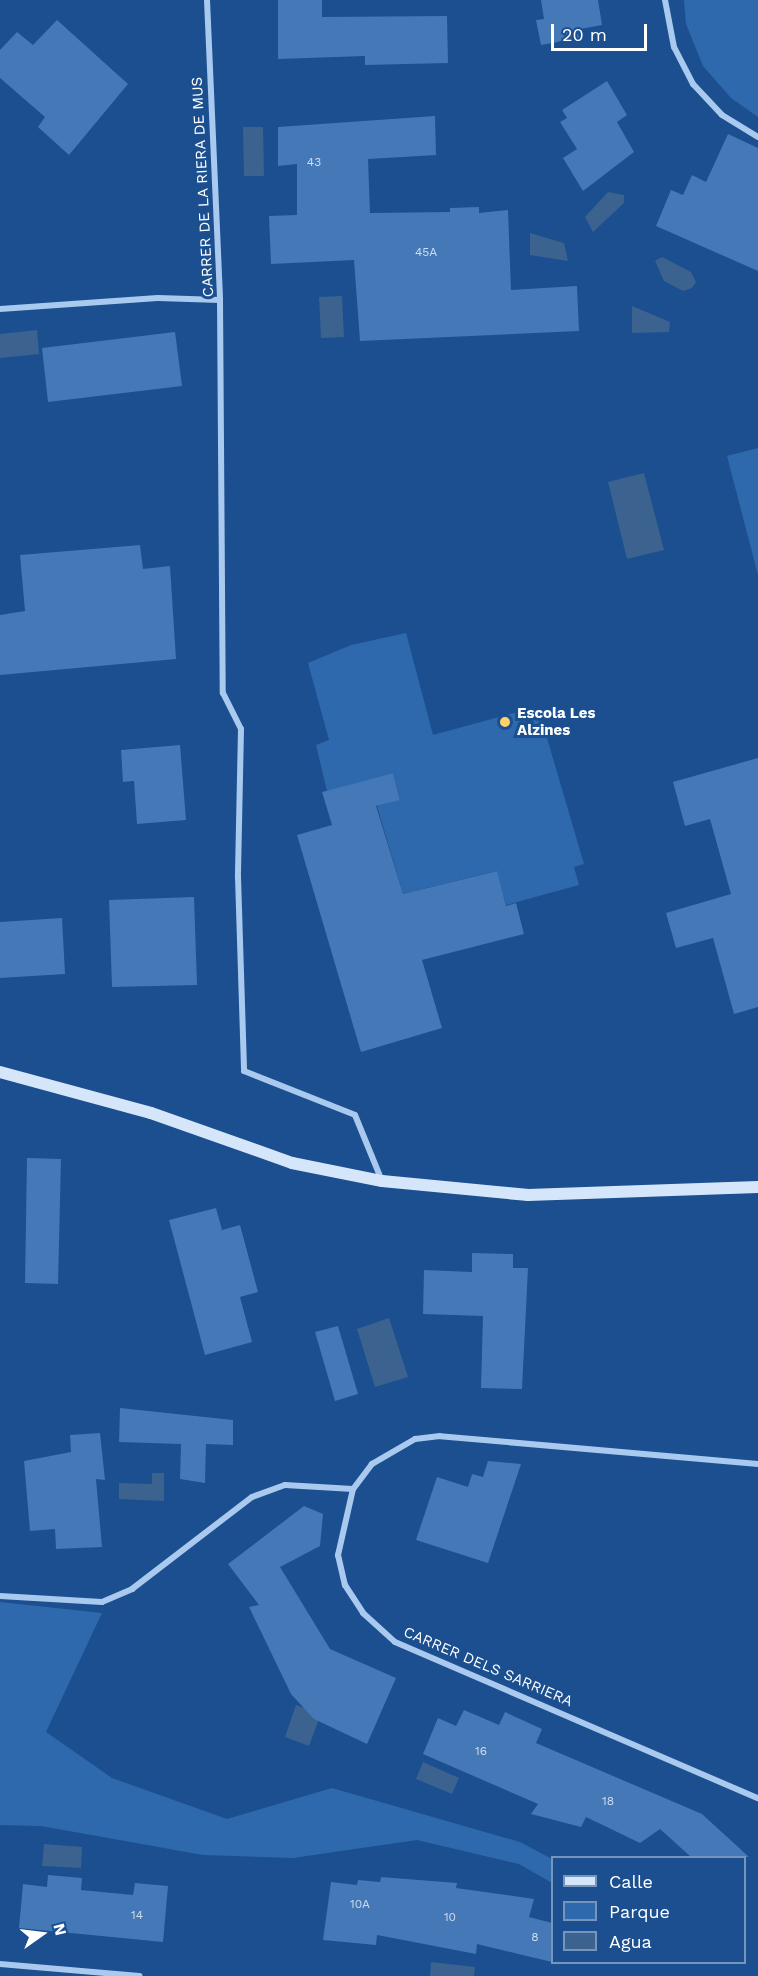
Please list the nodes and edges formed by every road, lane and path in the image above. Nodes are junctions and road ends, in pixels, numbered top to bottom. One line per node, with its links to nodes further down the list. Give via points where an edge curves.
1 (207, 0): 4 (street, CARRER DE LA RIERA DE MUS)
2 (665, 0): 3 (street, via 674,47 693,84 722,115)
3 (758, 137)
4 (220, 300): 5 (street, via 158,298); 7 (street, CARRER DE LA RIERA DE MUS, via 223,693 241,729 238,877 244,1071 355,1115)
5 (0, 309)
6 (0, 1072): 7 (street, via 151,1113 292,1163)
7 (382, 1181): 8 (street, via 528,1195)
8 (758, 1187)
9 (758, 1464): 10 (street, CARRER DELS SARRIERA, via 440,1436 415,1439 393,1449 372,1464)
10 (353, 1489): 11 (street, via 285,1485 252,1497 132,1589 102,1602); 12 (street, CARRER DELS SARRIERA, via 338,1555 345,1585 363,1613 395,1642)
11 (0, 1596)
12 (758, 1798)
13 (0, 1964): 14 (street)
14 (140, 1976)

